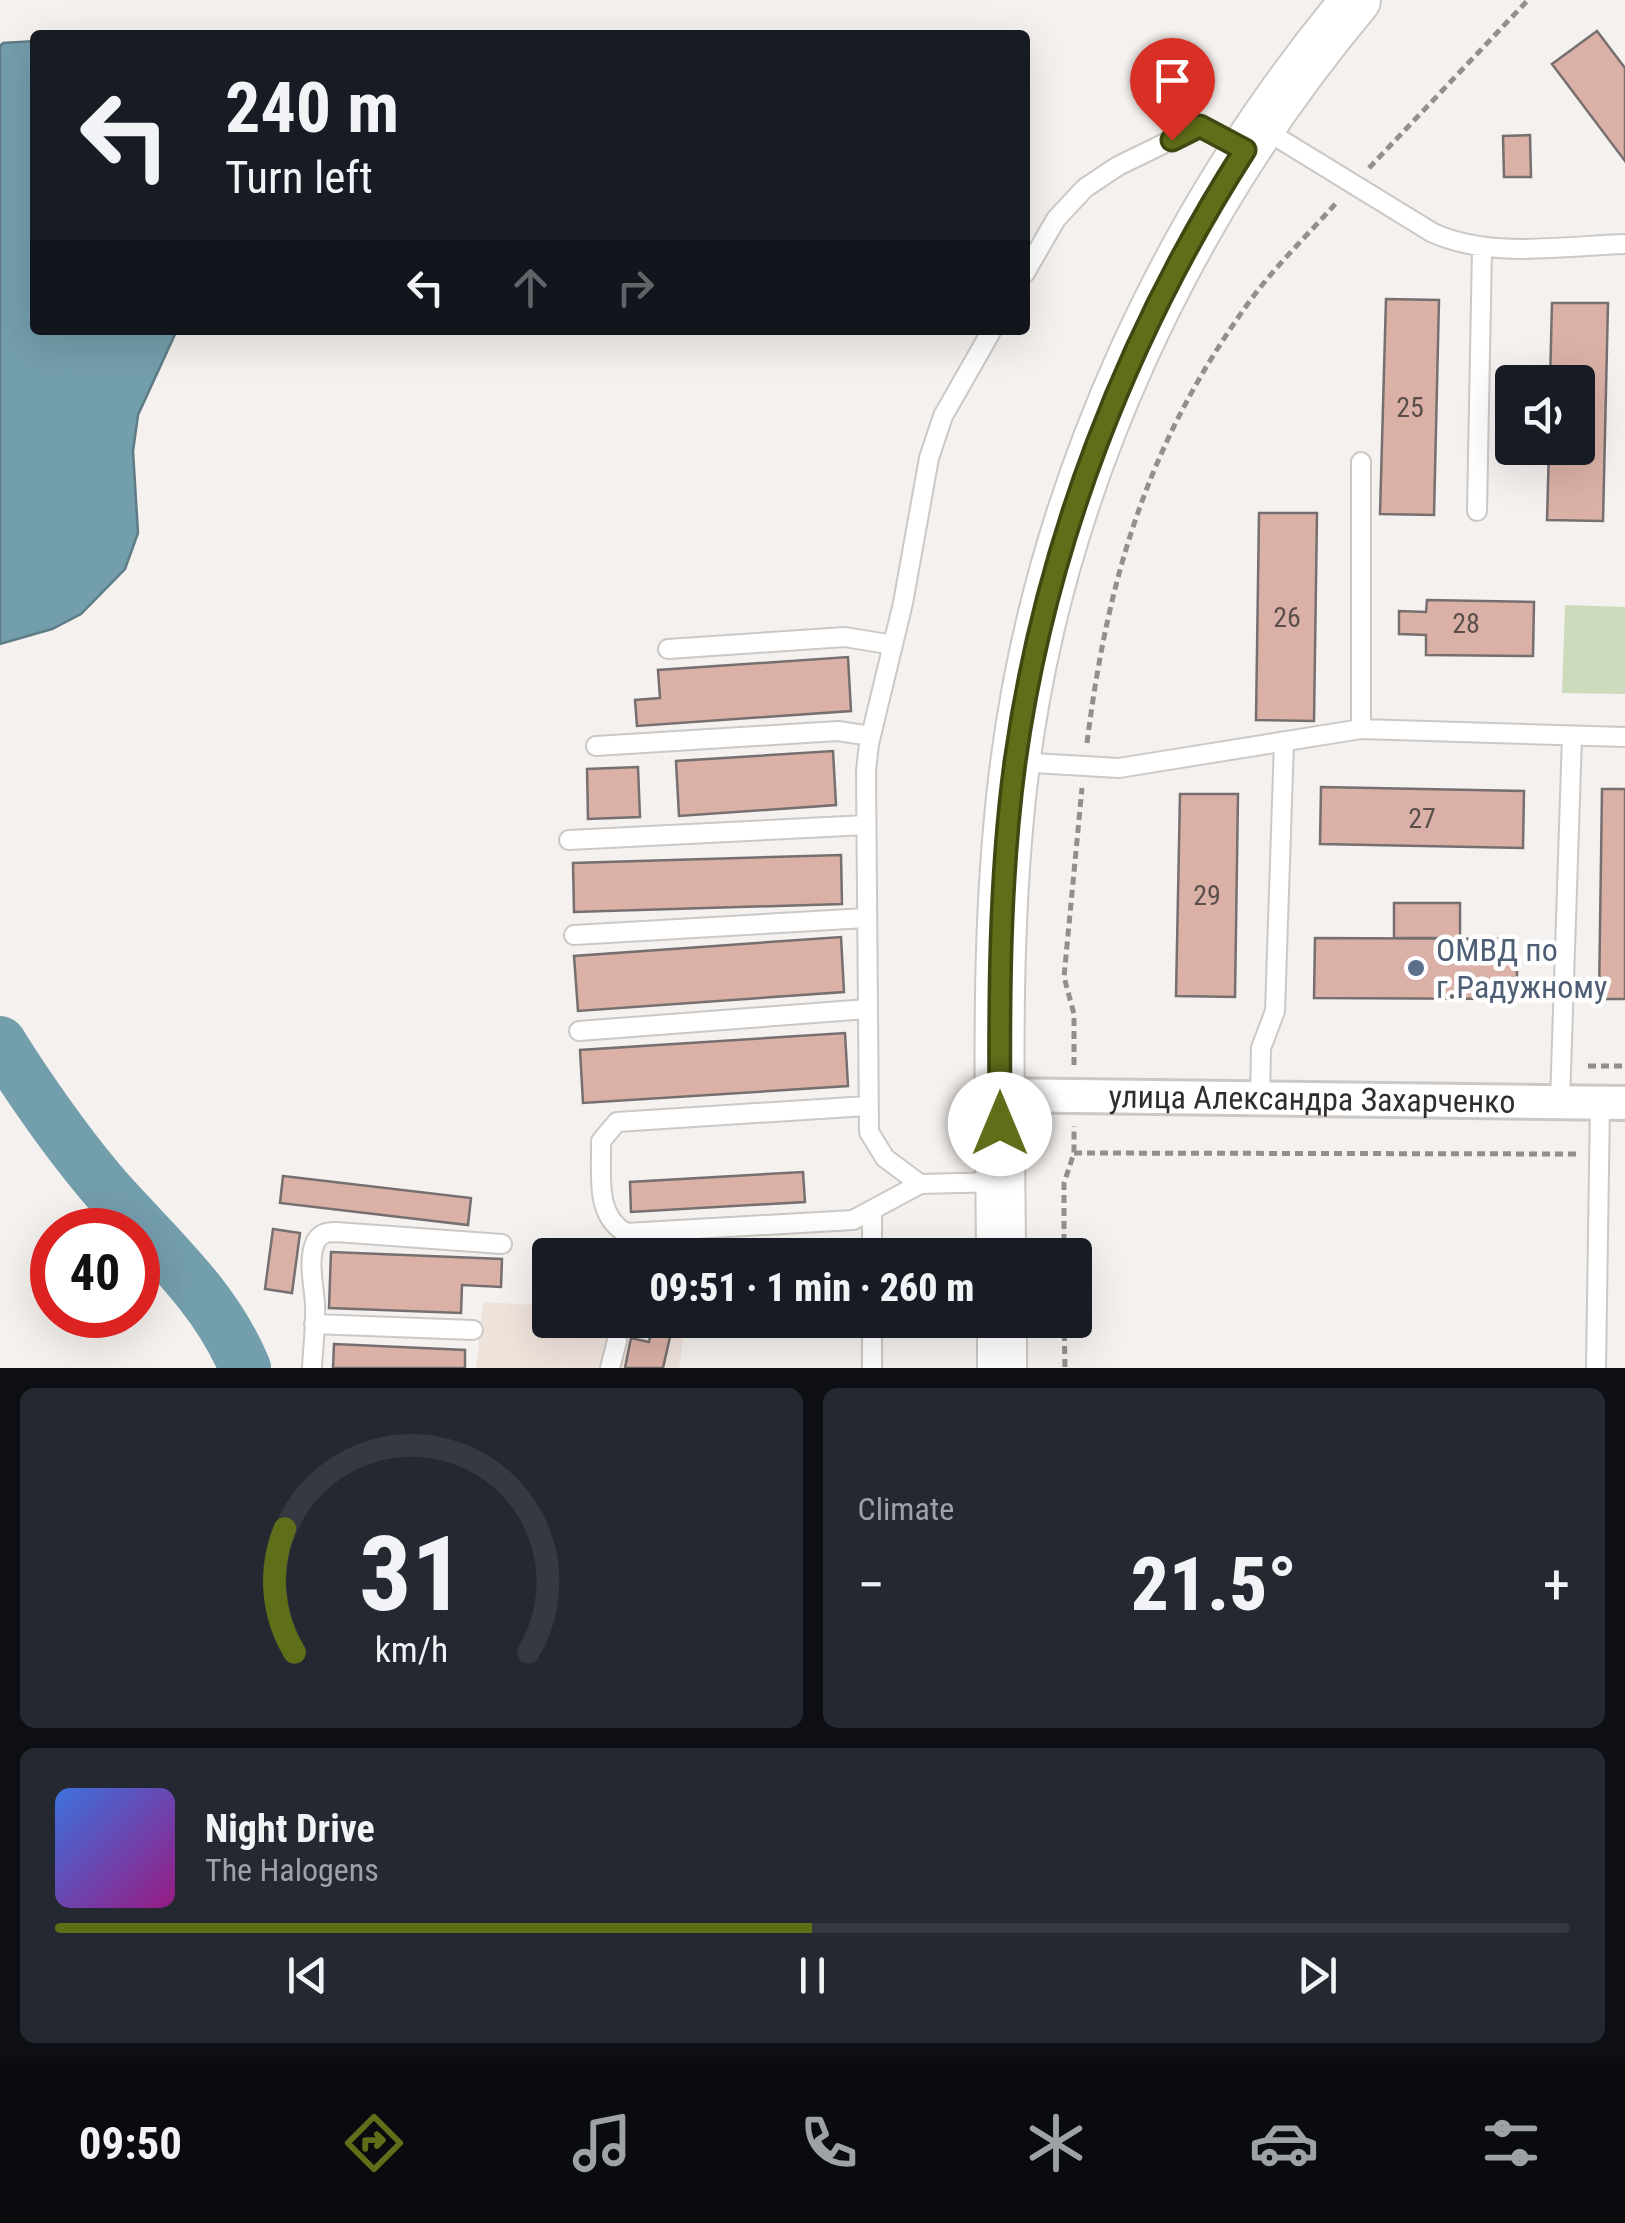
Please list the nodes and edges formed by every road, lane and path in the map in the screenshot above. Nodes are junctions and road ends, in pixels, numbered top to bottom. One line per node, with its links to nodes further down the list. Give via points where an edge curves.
1 (1356, 0): 3 (street)
2 (1528, 0): 4 (path)
3 (1252, 138): 4 (lane); 7 (lane, via 1200,126 1101,175 1056,220); 19 (street, via 1170,281 1108,415 1054,574)
4 (1354, 184): 6 (lane, via 1433,234); 20 (path, via 1246,306 1162,447 1107,613)
5 (1625, 244): 6 (lane)
6 (1482, 250): 10 (lane)
7 (1030, 264)
8 (989, 335): 11 (lane, via 943,416 928,458)
9 (1362, 462): 13 (lane)
10 (1478, 511)
11 (893, 645): 12 (lane, via 845,637); 14 (lane)
12 (668, 649)
13 (1360, 729): 15 (lane); 17 (lane)
14 (871, 736): 18 (lane, via 838,731); 21 (lane)
15 (1572, 736): 16 (lane); 32 (lane)
16 (1625, 737)
17 (1284, 742): 20 (lane, via 1154,764); 31 (lane, via 1275,1011 1261,1048)
18 (596, 746)
19 (1015, 762): 20 (lane); 30 (street)
20 (1084, 768): 26 (path, via 1064,977)
21 (866, 824): 22 (lane); 23 (lane)
22 (569, 840)
23 (866, 918): 24 (lane); 25 (lane)
24 (574, 936)
25 (866, 1009): 27 (lane); 34 (lane)
26 (1074, 1014)
27 (579, 1031)
28 (1588, 1066): 29 (path)
29 (1625, 1066)
30 (1000, 1095): 31 (street, улица Александра Захарченко); 36 (street)
31 (1260, 1098): 32 (street, улица Александра Захарченко)
32 (1560, 1102): 33 (street, улица Александра Захарченко)
33 (1612, 1103): 35 (lane)
34 (867, 1106): 37 (lane, via 868,1132 878,1151); 38 (lane, via 617,1122 602,1141 603,1208 626,1233 853,1220)
35 (1599, 1154): 41 (path, via 1074,1152 1064,1183); 54 (lane)
36 (1000, 1182): 37 (lane); 40 (street)
37 (920, 1184): 38 (lane)
38 (872, 1212): 39 (lane)
39 (872, 1238)
40 (1001, 1238)
41 (1064, 1238)
42 (502, 1244): 43 (lane, via 326,1232 314,1245)
43 (314, 1324): 44 (lane); 49 (lane)
44 (473, 1330)
45 (872, 1338): 51 (lane)
46 (1002, 1338): 52 (street)
47 (1064, 1338): 53 (path)
48 (617, 1341): 50 (lane)
49 (312, 1368)
50 (610, 1368)
51 (872, 1368)
52 (1002, 1368)
53 (1065, 1368)
54 (1596, 1368)

